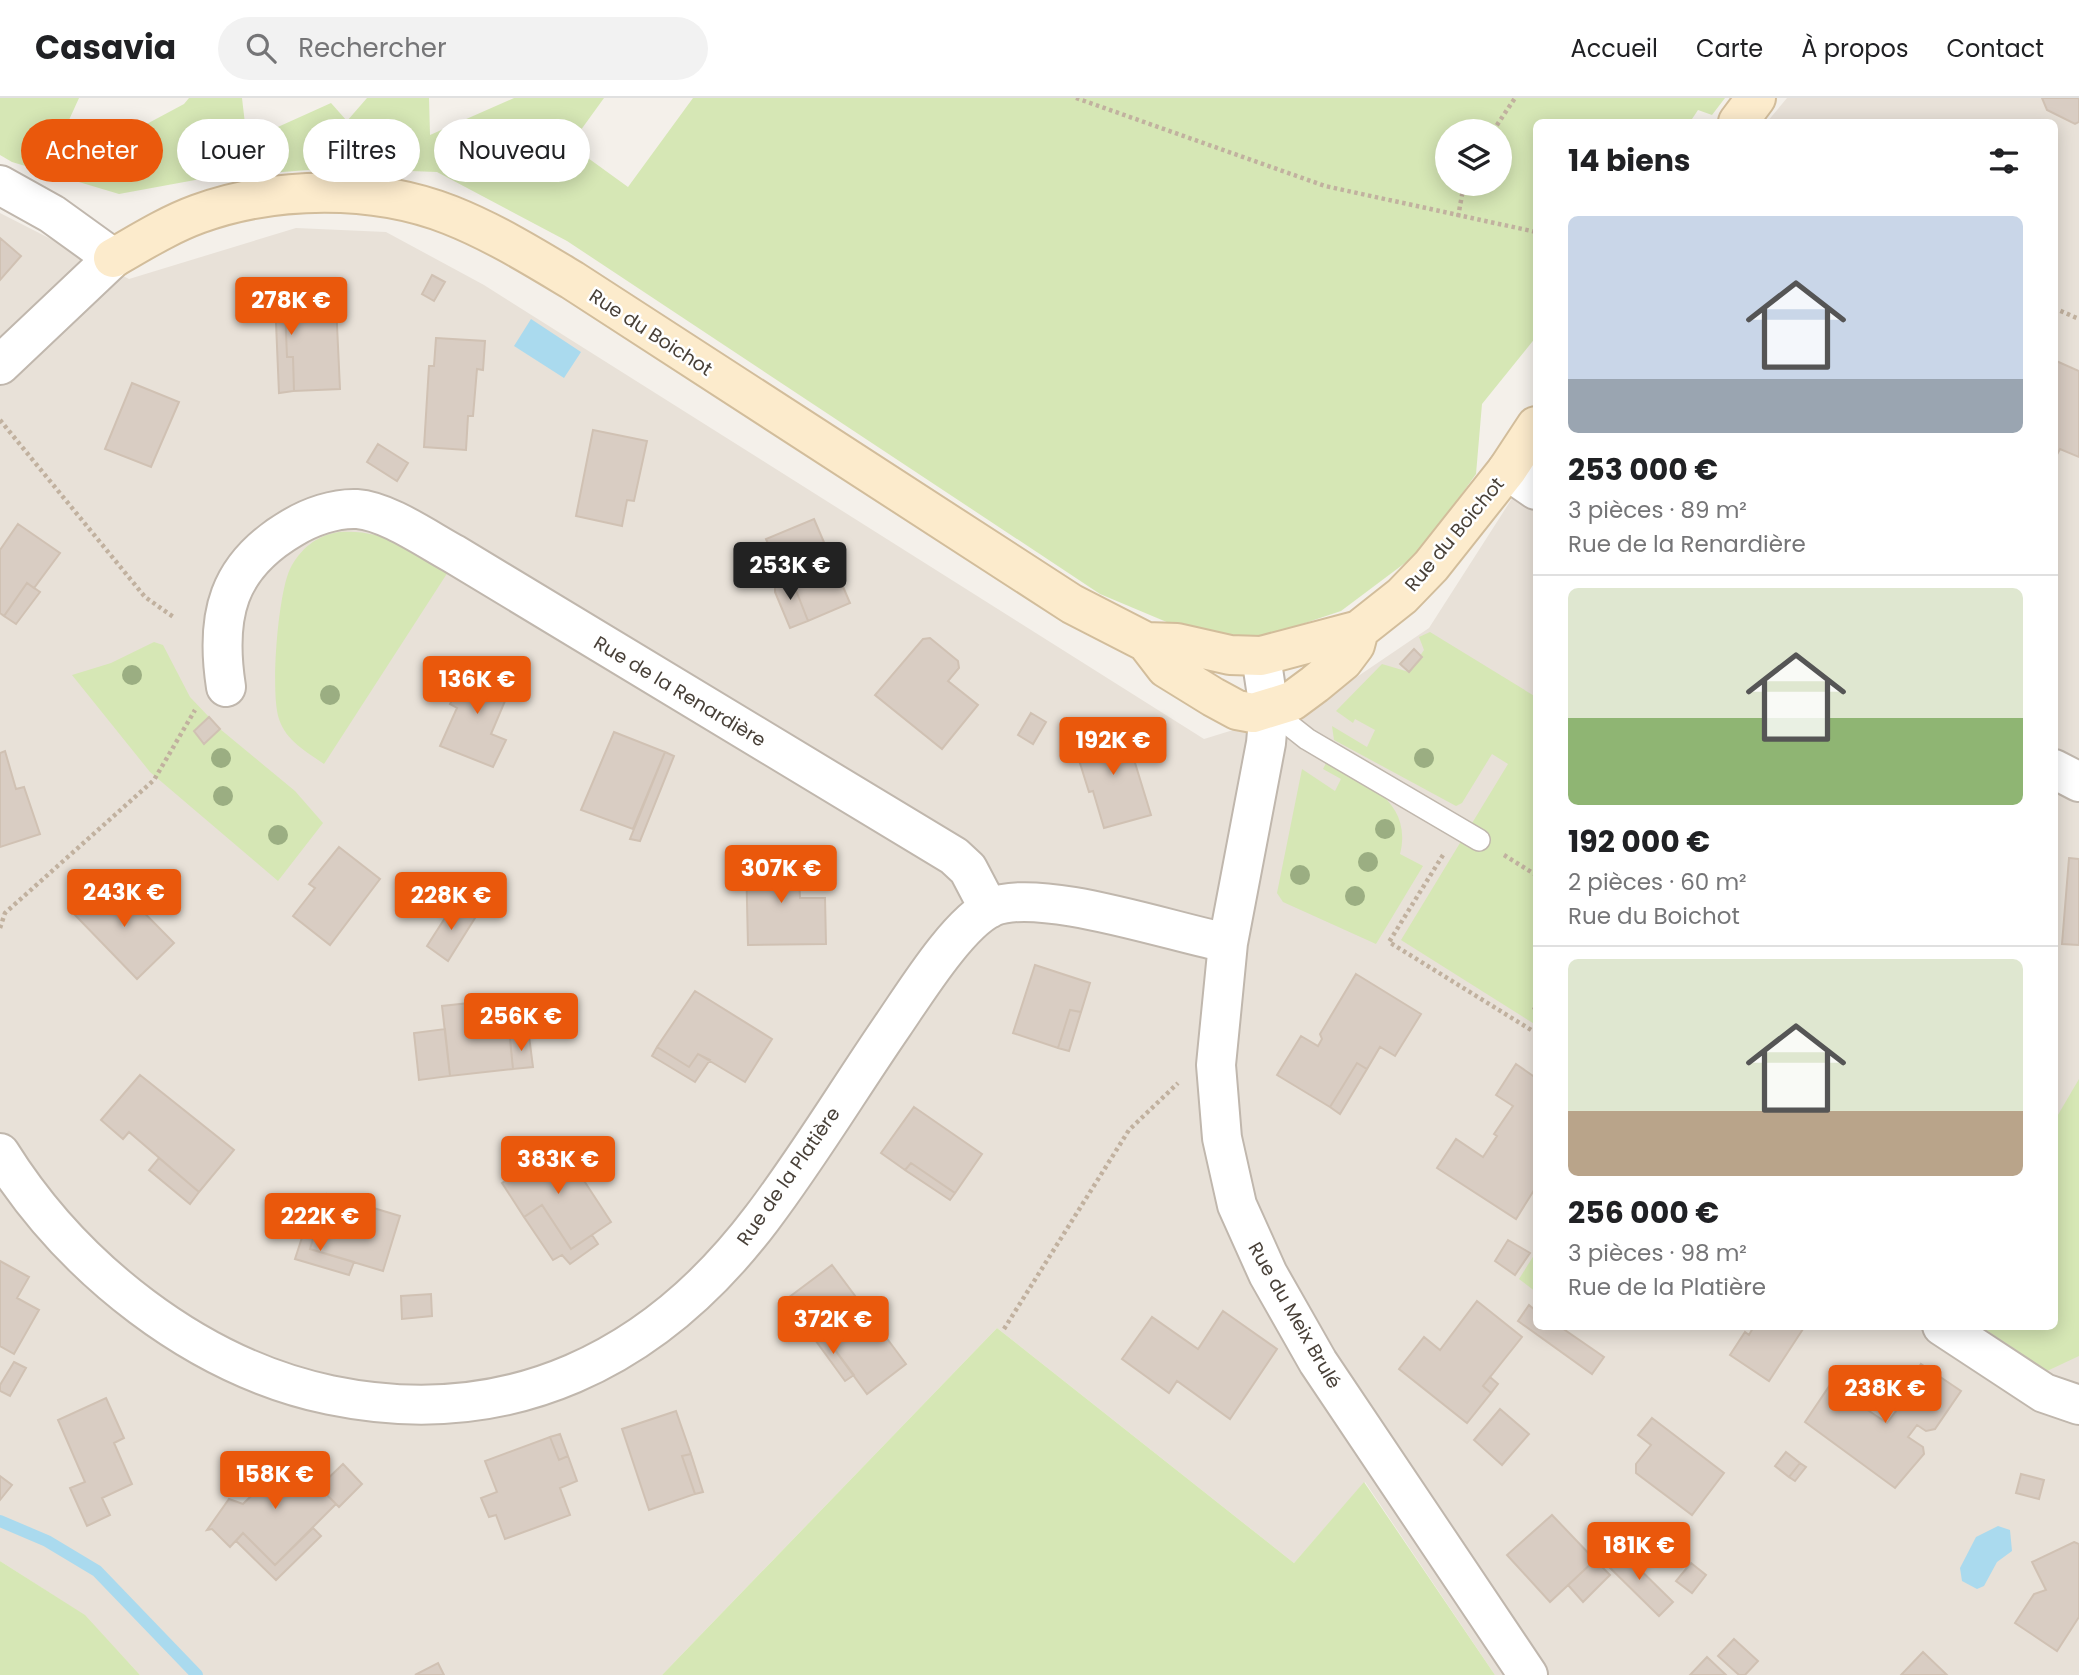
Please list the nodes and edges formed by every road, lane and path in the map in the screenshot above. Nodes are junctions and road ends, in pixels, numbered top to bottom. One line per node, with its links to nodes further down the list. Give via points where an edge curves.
1 (1076, 98): 8 (path, via 1325,186)
2 (1515, 98): 4 (path)
3 (1756, 98): 5 (street)
4 (1501, 119)
5 (1740, 119)
6 (0, 185): 10 (street, via 52,214)
7 (1462, 196): 8 (path)
8 (1458, 217): 9 (path)
9 (1533, 231)
10 (113, 258): 13 (street); 19 (street, Rue du Boichot, via 198,214 270,197 346,195 418,205 449,215 512,244 1072,604)
11 (2058, 310): 12 (path)
12 (2079, 319)
13 (0, 365)
14 (0, 420): 17 (path, via 145,597)
15 (1533, 438): 16 (street, Rue du Boichot)
16 (1522, 480): 18 (street, Rue du Boichot, via 1402,596)
17 (175, 618)
18 (1359, 629): 20 (street, Rue du Boichot); 22 (street, Rue du Boichot, via 1355,645 1343,661 1292,701)
19 (1146, 642): 20 (street, Rue du Boichot); 22 (street, Rue du Boichot, via 1166,668 1213,697 1237,710)
20 (1261, 656): 22 (street, Rue du Meix Brulé)
21 (226, 687): 27 (street, Rue de la Renardière, via 219,647 226,605 242,569 273,539 311,516 358,509 394,522 454,554 954,856 968,869); 28 (path, via 199,703 154,780 5,914)
22 (1269, 709): 25 (lane, via 1307,739); 29 (street, Rue du Meix Brulé)
23 (2058, 771): 24 (street)
24 (2079, 782)
25 (1460, 829): 26 (lane); 30 (path, via 1389,942)
26 (1479, 840)
27 (989, 909): 29 (street, via 1027,902 1067,906); 32 (street, Rue de la Platière, via 941,956 762,1218 707,1283 671,1316 592,1368 495,1399 438,1404 364,1402 298,1388 223,1356 159,1320 92,1263 47,1220)
28 (0, 928)
29 (1228, 943): 31 (street, Rue du Meix Brulé)
30 (1533, 1031)
31 (1216, 1065): 33 (path, via 1165,1092 1129,1130); 36 (street, Rue du Meix Brulé, via 1222,1138 1237,1205 1268,1274 1318,1362)
32 (0, 1153)
33 (1004, 1329)
34 (1948, 1330): 35 (street, via 2044,1393)
35 (2079, 1405)
36 (1528, 1675)

